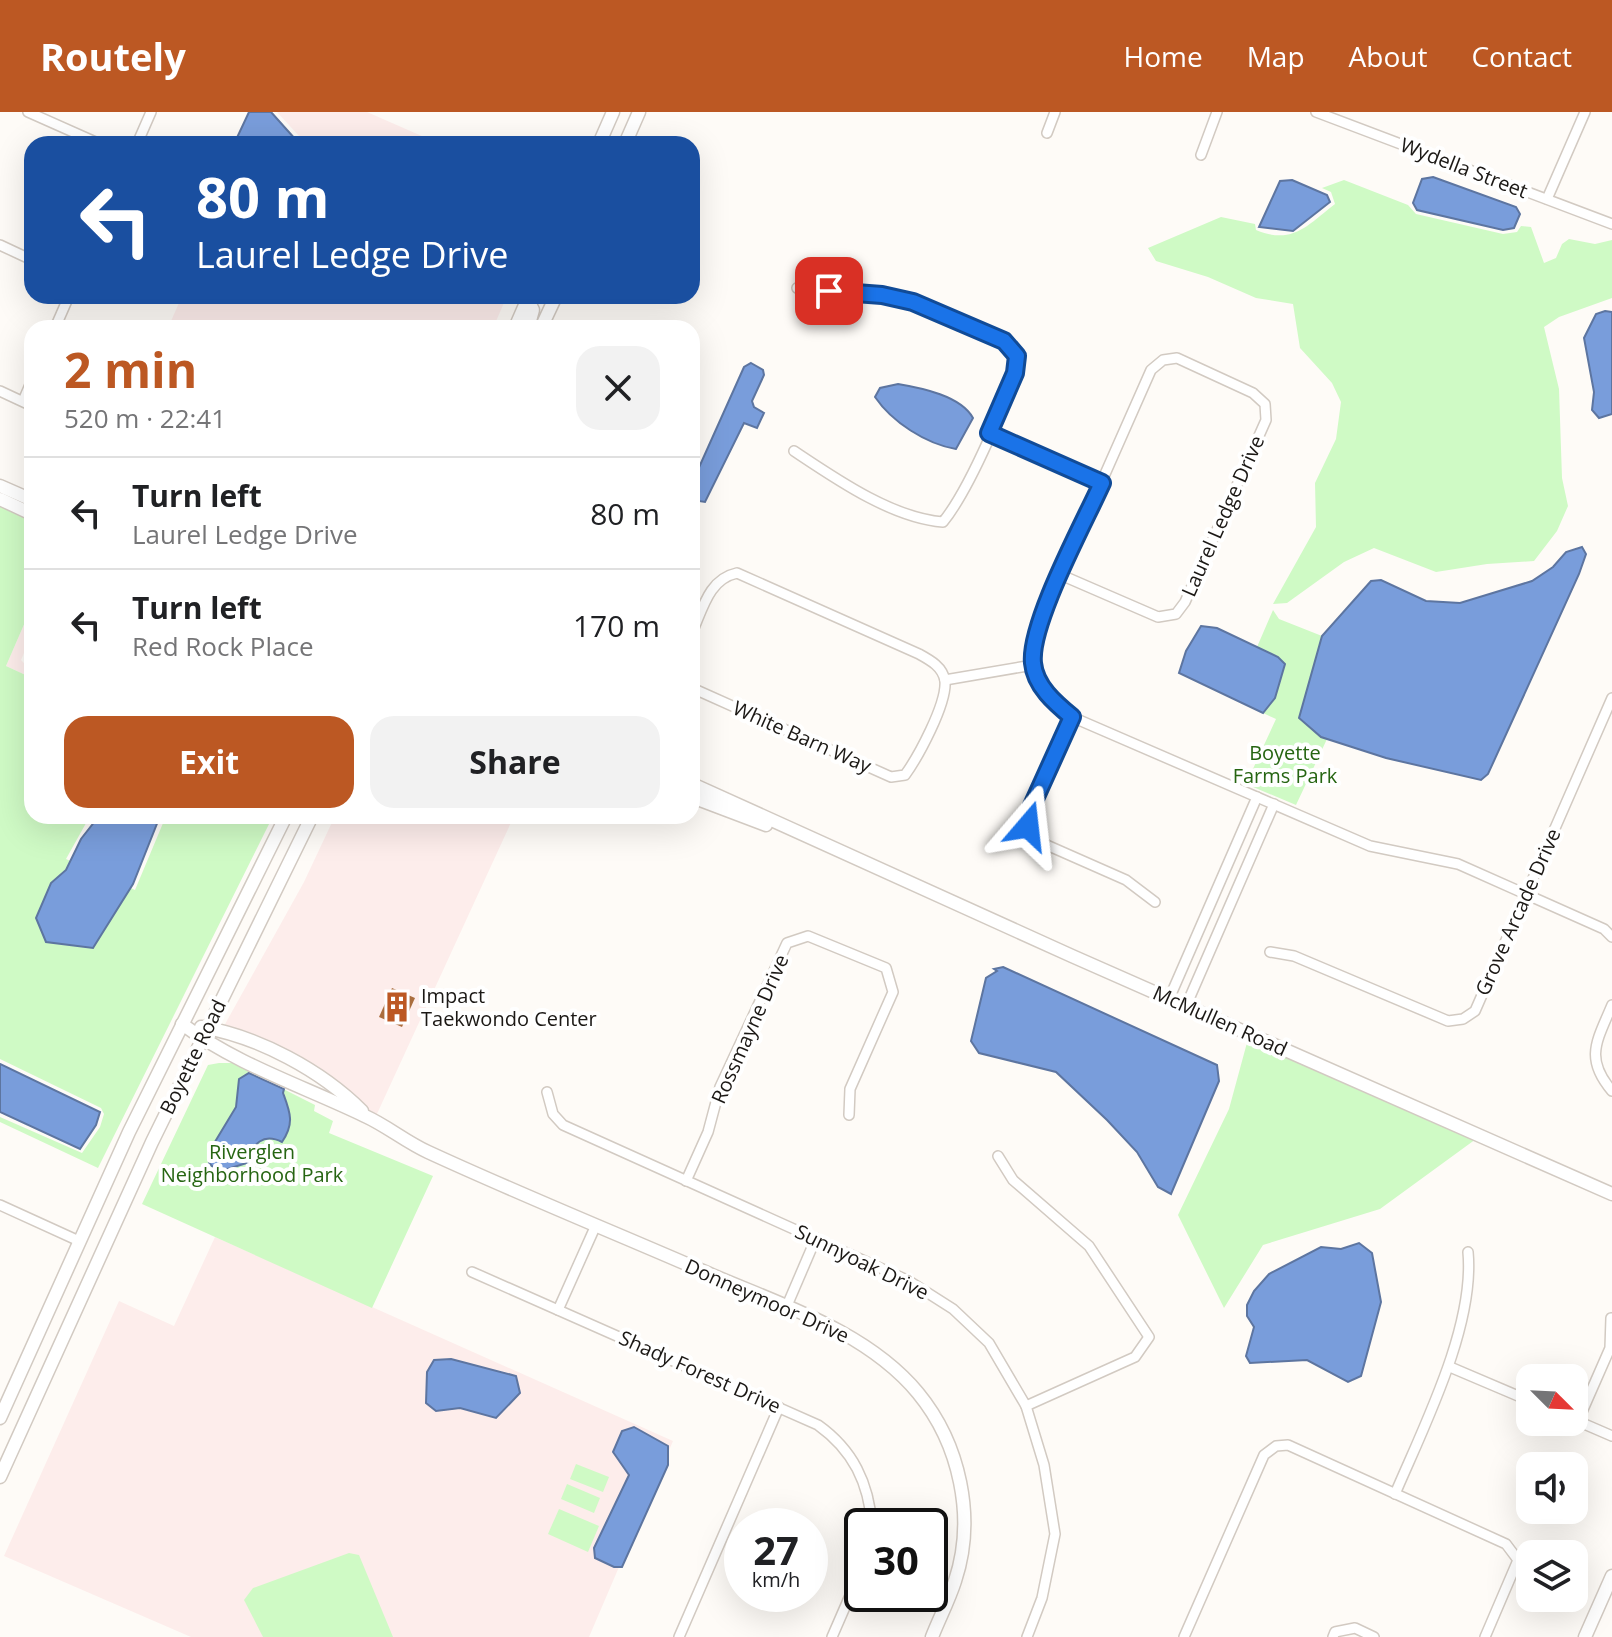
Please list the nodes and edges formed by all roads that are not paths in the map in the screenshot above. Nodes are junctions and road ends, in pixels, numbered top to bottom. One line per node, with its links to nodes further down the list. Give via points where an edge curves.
1 (28, 112): 10 (street)
2 (151, 112): 11 (street)
3 (613, 112): 12 (street)
4 (639, 112): 13 (street)
5 (1055, 112): 9 (street)
6 (1217, 112): 14 (street)
7 (1316, 112): 15 (street, Wydella Street)
8 (1585, 112): 15 (street)
9 (1047, 133)
10 (82, 136)
11 (140, 136)
12 (602, 136)
13 (628, 136)
14 (1201, 155)
15 (1547, 199): 16 (street, Wydella Street)
16 (1612, 224)
17 (0, 245): 18 (street)
18 (24, 256)
19 (797, 288): 22 (street, via 913,302 1004,341 1017,356 1015,373)
20 (0, 391): 21 (street)
21 (24, 403)
22 (989, 433): 23 (street, via 956,506 943,522 923,520 843,485); 24 (street)
23 (794, 451)
24 (1102, 483): 29 (street, Laurel Ledge Drive); 29 (street, Laurel Ledge Drive, via 1151,370 1163,360 1177,358 1253,393 1265,404 1266,420 1176,614 1158,617)
25 (0, 486): 26 (street)
26 (24, 496)
27 (0, 499): 28 (street)
28 (24, 510)
29 (1061, 575): 31 (street, Laurel Ledge Drive, via 1037,628)
30 (700, 615): 32 (street, via 713,586 723,576 737,573 919,654 937,665)
31 (1033, 665): 32 (street); 35 (street, via 1052,701)
32 (945, 680): 33 (street, White Barn Way, via 915,762 905,775 891,777)
33 (700, 692)
34 (1612, 698): 43 (street, Grove Arcade Drive)
35 (1072, 717): 37 (street); 44 (street, via 1030,810 1033,839 1126,880)
36 (700, 789): 40 (street, McMullen Road)
37 (1257, 797): 39 (street); 47 (street)
38 (700, 799): 40 (street, McMullen Road)
39 (1274, 804): 43 (street, via 1370,846 1458,864); 49 (street)
40 (728, 806): 47 (street, McMullen Road)
41 (282, 824): 50 (street, Boyette Road)
42 (308, 824): 51 (street, Boyette Road)
43 (1526, 893): 45 (street); 46 (street, Grove Arcade Drive, via 1475,1011 1463,1019 1448,1021 1294,956)
44 (1155, 902)
45 (1612, 937)
46 (1270, 952)
47 (1169, 999): 49 (street, McMullen Road)
48 (1612, 1005): 52 (street, via 1595,1047 1596,1068)
49 (1186, 1006): 58 (street, McMullen Road)
50 (182, 1024): 51 (street, Donneymoor Drive); 62 (street, Boyette Road)
51 (204, 1033): 55 (street, Donneymoor Drive, via 214,1048); 55 (street, Donneymoor Drive, via 223,1030 316,1071); 76 (street, Boyette Road)
52 (1612, 1091)
53 (547, 1092): 57 (street, Sunnyoak Drive, via 553,1114 563,1125)
54 (849, 1115): 57 (street, Rossmayne Drive, via 850,1089 893,992 886,968 808,936 787,943 720,1087 708,1132)
55 (368, 1117): 60 (street, Donneymoor Drive, via 426,1151)
56 (998, 1156): 71 (street, via 1013,1180 1089,1246 1149,1337 1135,1357)
57 (686, 1181): 61 (street, Sunnyoak Drive)
58 (1612, 1194)
59 (1, 1207): 62 (street)
60 (596, 1225): 65 (street, Donneymoor Drive); 66 (street)
61 (816, 1238): 65 (street); 71 (street, Sunnyoak Drive, via 909,1281 953,1309 989,1343)
62 (79, 1241): 73 (street, Boyette Road)
63 (1468, 1252): 68 (street, via 1470,1272)
64 (472, 1272): 66 (street, Shady Forest Drive)
65 (786, 1308): 83 (street, Donneymoor Drive, via 888,1360 920,1395 944,1435 957,1465 963,1544 956,1580)
66 (558, 1310): 72 (street, Shady Forest Drive)
67 (1611, 1318): 70 (street, via 1610,1348)
68 (1450, 1367): 69 (street); 77 (street)
69 (1516, 1395)
70 (1588, 1395)
71 (1026, 1406): 84 (street, Sunnyoak Drive, via 1044,1465 1055,1534 1042,1598)
72 (779, 1407): 78 (street, Shady Forest Drive, via 818,1425 848,1451 861,1473); 81 (street)
73 (0, 1418)
74 (1588, 1425): 75 (street)
75 (1612, 1436)
76 (0, 1477)
77 (1395, 1494): 85 (street, via 1288,1445 1276,1446 1264,1455); 88 (street, via 1506,1544 1518,1560)
78 (870, 1508)
79 (1612, 1576): 89 (street)
80 (844, 1609): 82 (street)
81 (679, 1637)
82 (832, 1637)
83 (932, 1637)
84 (1027, 1637)
85 (1184, 1637)
86 (1333, 1637): 87 (street, via 1355,1628)
87 (1374, 1637)
88 (1485, 1637)
89 (1585, 1637)

